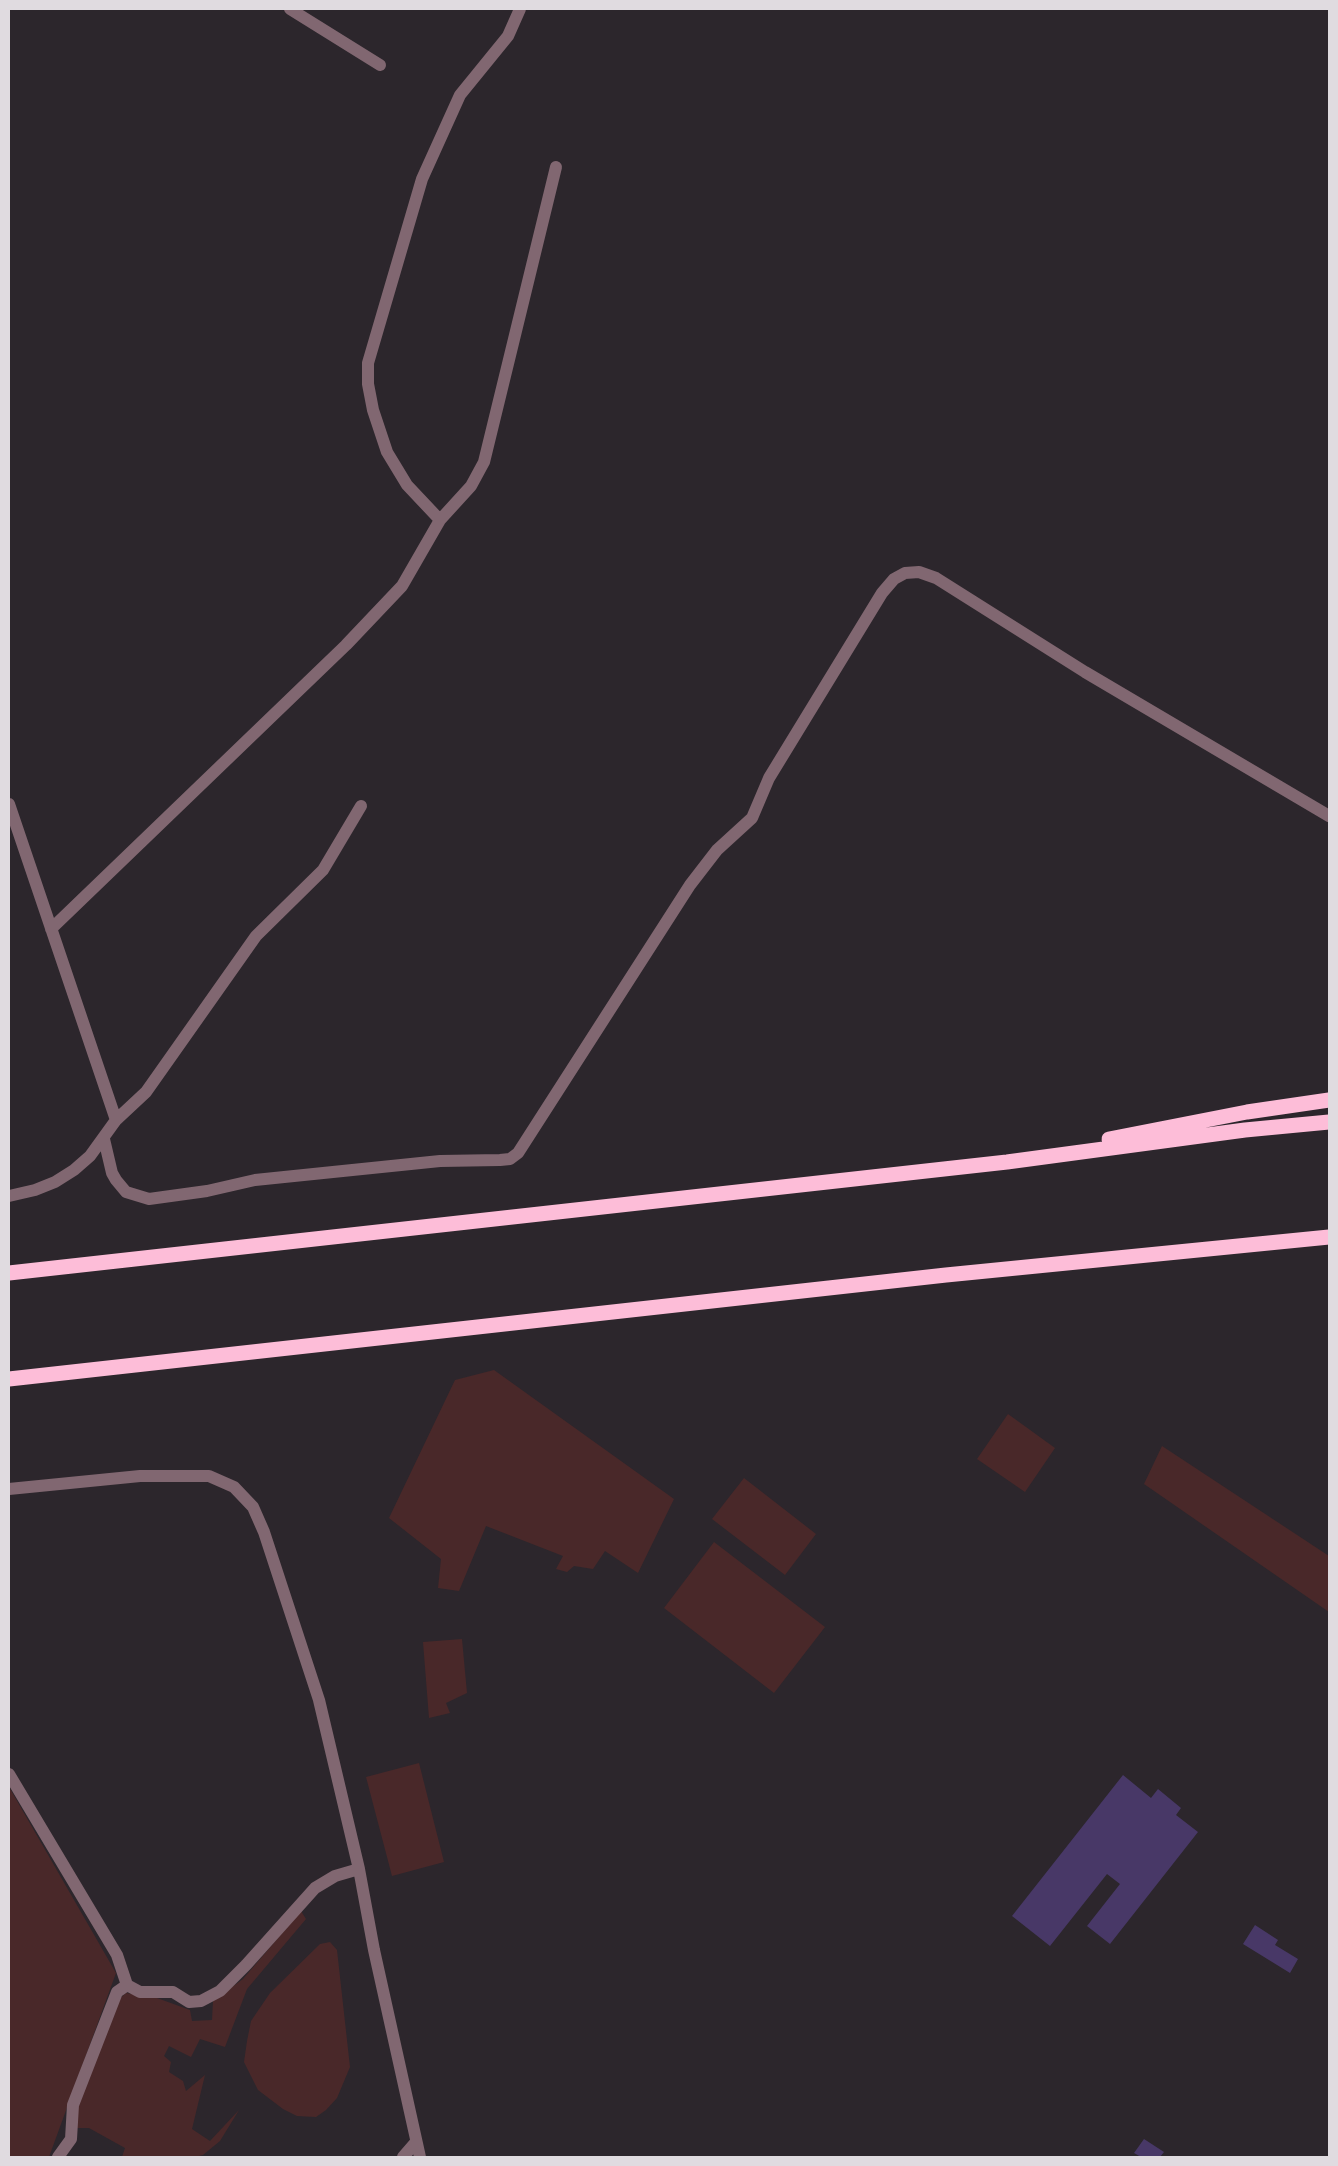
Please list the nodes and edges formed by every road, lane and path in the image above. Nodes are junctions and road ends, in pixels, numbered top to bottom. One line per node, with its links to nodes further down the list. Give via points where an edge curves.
1 (290, 9): 3 (street)
2 (520, 9): 5 (street, via 508,36 460,95 422,180 368,363 373,410 387,452 407,485)
3 (380, 65)
4 (556, 168): 5 (street, via 484,462 471,486)
5 (440, 520): 9 (street, via 402,586 346,645)
6 (9, 804): 9 (street)
7 (361, 806): 11 (street, via 323,870 256,936 146,1092)
8 (1329, 816): 13 (street, via 1128,698 936,578 919,572 905,574 894,579 873,609 769,778 752,818 716,850 690,885 518,1153 500,1160 440,1161 255,1180 149,1199 126,1192 116,1180)
9 (51, 929): 11 (street)
10 (1329, 1100): 14 (highway, via 1158,1128)
11 (116, 1120): 13 (street)
12 (1329, 1122): 14 (highway)
13 (104, 1139): 15 (street, via 74,1170 55,1182)
14 (1007, 1162): 17 (highway)
15 (9, 1196)
16 (1329, 1237): 18 (highway)
17 (9, 1273)
18 (9, 1380)
19 (9, 1489): 21 (street, via 140,1476 209,1476 234,1488 253,1507 319,1700)
20 (9, 1774): 22 (street, via 117,1955)
21 (359, 1869): 22 (street, via 335,1876 315,1888 220,1991 201,2001 189,2002 173,1992 140,1992); 23 (street)
22 (126, 1985): 24 (street, via 117,1992 73,2105 71,2139)
23 (416, 2142): 25 (street); 26 (street)
24 (58, 2157)
25 (403, 2157)
26 (420, 2157)

